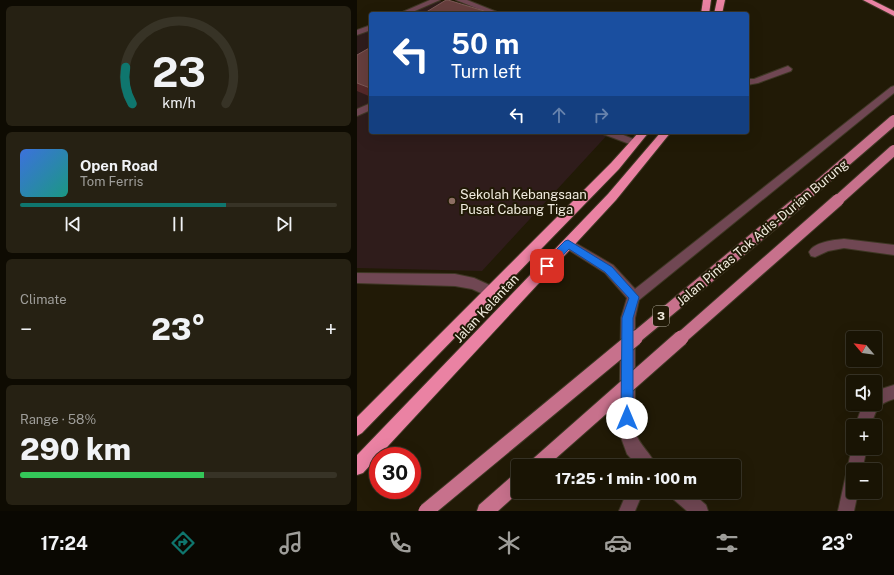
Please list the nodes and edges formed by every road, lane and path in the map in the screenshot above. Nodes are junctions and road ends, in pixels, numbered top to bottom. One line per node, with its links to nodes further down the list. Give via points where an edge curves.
1 (436, 0): 6 (street)
2 (460, 0): 7 (street)
3 (707, 0): 8 (highway)
4 (721, 0): 9 (highway)
5 (867, 0): 10 (highway)
6 (407, 12)
7 (493, 12)
8 (705, 12)
9 (718, 12)
10 (894, 14)
11 (369, 28): 12 (street)
12 (357, 32)
13 (788, 69): 14 (street)
14 (749, 82)
15 (894, 89): 29 (street)
16 (369, 107): 17 (street)
17 (357, 113)
18 (894, 120): 40 (main road, Jalan Pintas Tok Adis-Durian Burung / 3, bridge)
19 (611, 134): 22 (street)
20 (642, 134): 22 (highway, Jalan Kelantan)
21 (664, 134): 24 (highway, Jalan Kelantan, via 612,197)
22 (635, 143): 28 (highway, Jalan Kelantan)
23 (894, 150): 33 (main road, Jalan Pintas Tok Adis-Durian Burung / 3, bridge)
24 (568, 244): 29 (street, via 609,269); 35 (highway, Jalan Kelantan)
25 (894, 250): 26 (street, via 835,243)
26 (815, 252)
27 (357, 278): 28 (street, via 455,280 474,284)
28 (492, 292): 32 (highway, Jalan Kelantan)
29 (634, 297): 34 (street, via 627,318 627,432 633,448)
30 (894, 392): 31 (street)
31 (882, 395)
32 (357, 428)
33 (544, 459)
34 (642, 459)
35 (357, 467)
36 (511, 488): 41 (main road)
37 (632, 499): 42 (street)
38 (686, 499): 43 (street)
39 (848, 499): 44 (street)
40 (426, 511)
41 (485, 511)
42 (627, 511)
43 (700, 511)
44 (846, 511)

